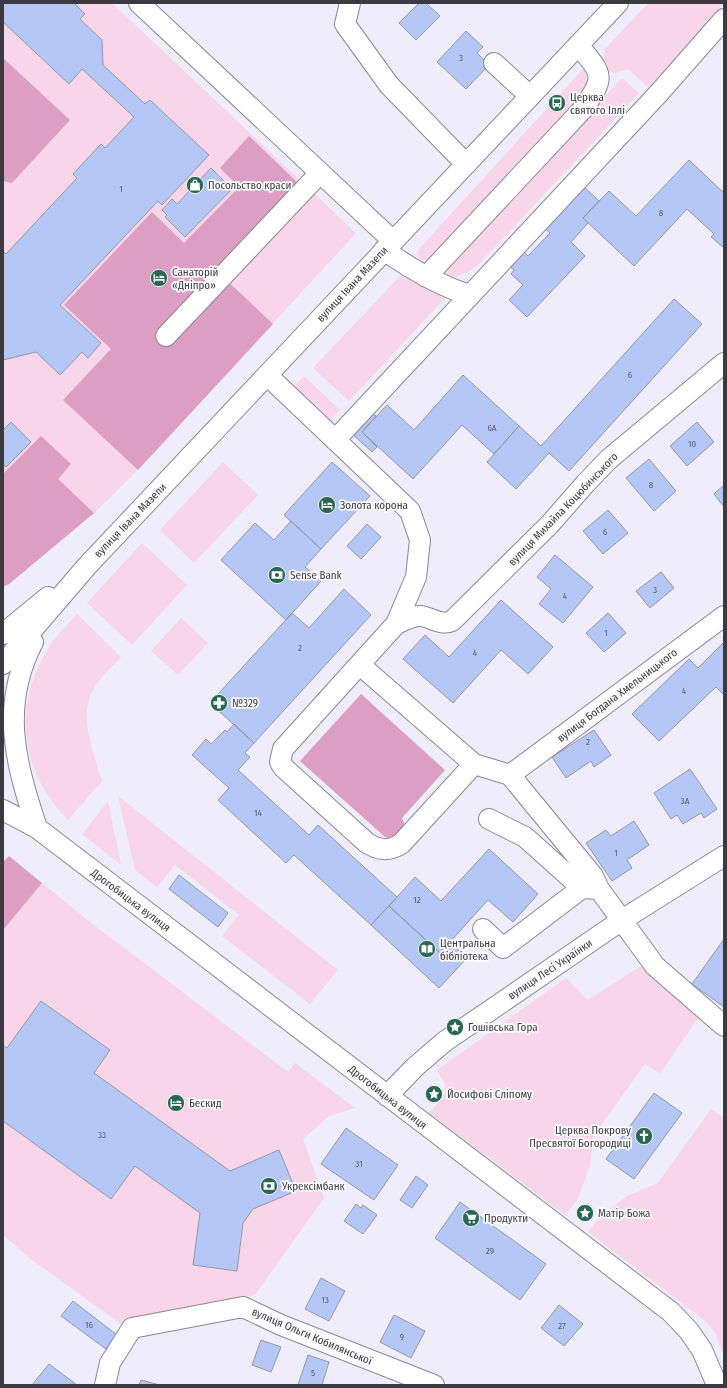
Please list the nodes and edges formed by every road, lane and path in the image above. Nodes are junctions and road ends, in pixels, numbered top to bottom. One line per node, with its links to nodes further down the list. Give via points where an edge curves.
1 (350, 3): 8 (street, via 345,24 389,85)
2 (618, 3): 5 (street, вулиця Івана Мазепи)
3 (147, 6): 9 (street)
4 (724, 19): 12 (street, via 659,93)
5 (578, 45): 7 (street, вулиця Івана Мазепи); 11 (street, via 596,67 600,79 583,109)
6 (494, 63): 7 (street)
7 (530, 96): 8 (street, вулиця Івана Мазепи)
8 (466, 164): 10 (street, вулиця Івана Мазепи)
9 (320, 173): 10 (street); 13 (street)
10 (389, 246): 11 (street); 15 (street, вулиця Івана Мазепи)
11 (426, 277): 12 (street)
12 (470, 295): 16 (street)
13 (166, 336)
14 (724, 363): 20 (street, вулиця Михайла Коцюбинського, via 609,459 550,524 452,621 446,624 420,616)
15 (267, 375): 16 (street); 17 (street, вулиця Івана Мазепи)
16 (335, 440): 20 (street, via 410,511 420,540 416,578)
17 (86, 566): 18 (street); 21 (street); 22 (street); 30 (street, via 27,651 15,679 10,700 9,730 12,754)
18 (3, 616)
19 (724, 616): 26 (street, вулиця Богдана Хмельницького)
20 (396, 624): 23 (street)
21 (3, 634)
22 (3, 664)
23 (360, 665): 24 (street); 24 (street, via 283,749 280,762 366,843 378,850 392,849 401,844)
24 (474, 764): 26 (street)
25 (3, 772): 30 (street)
26 (510, 775): 32 (street, via 593,876)
27 (3, 810): 30 (street)
28 (489, 819): 32 (street, via 525,837)
29 (3, 820): 30 (street)
30 (37, 828): 36 (street, Дрогобицька вулиця)
31 (724, 856): 33 (street, вулиця Лесі Українки)
32 (591, 889): 33 (street); 34 (street, via 503,948)
33 (622, 920): 35 (street, via 655,966); 36 (street, вулиця Лесі Українки, via 444,1042)
34 (483, 929)
35 (724, 1026)
36 (387, 1096): 39 (street, Дрогобицька вулиця, via 671,1312 702,1350)
37 (105, 1385): 38 (street, вулиця Ольги Кобилянської, via 110,1363 132,1328 243,1307 281,1325)
38 (434, 1385)
39 (717, 1385)

